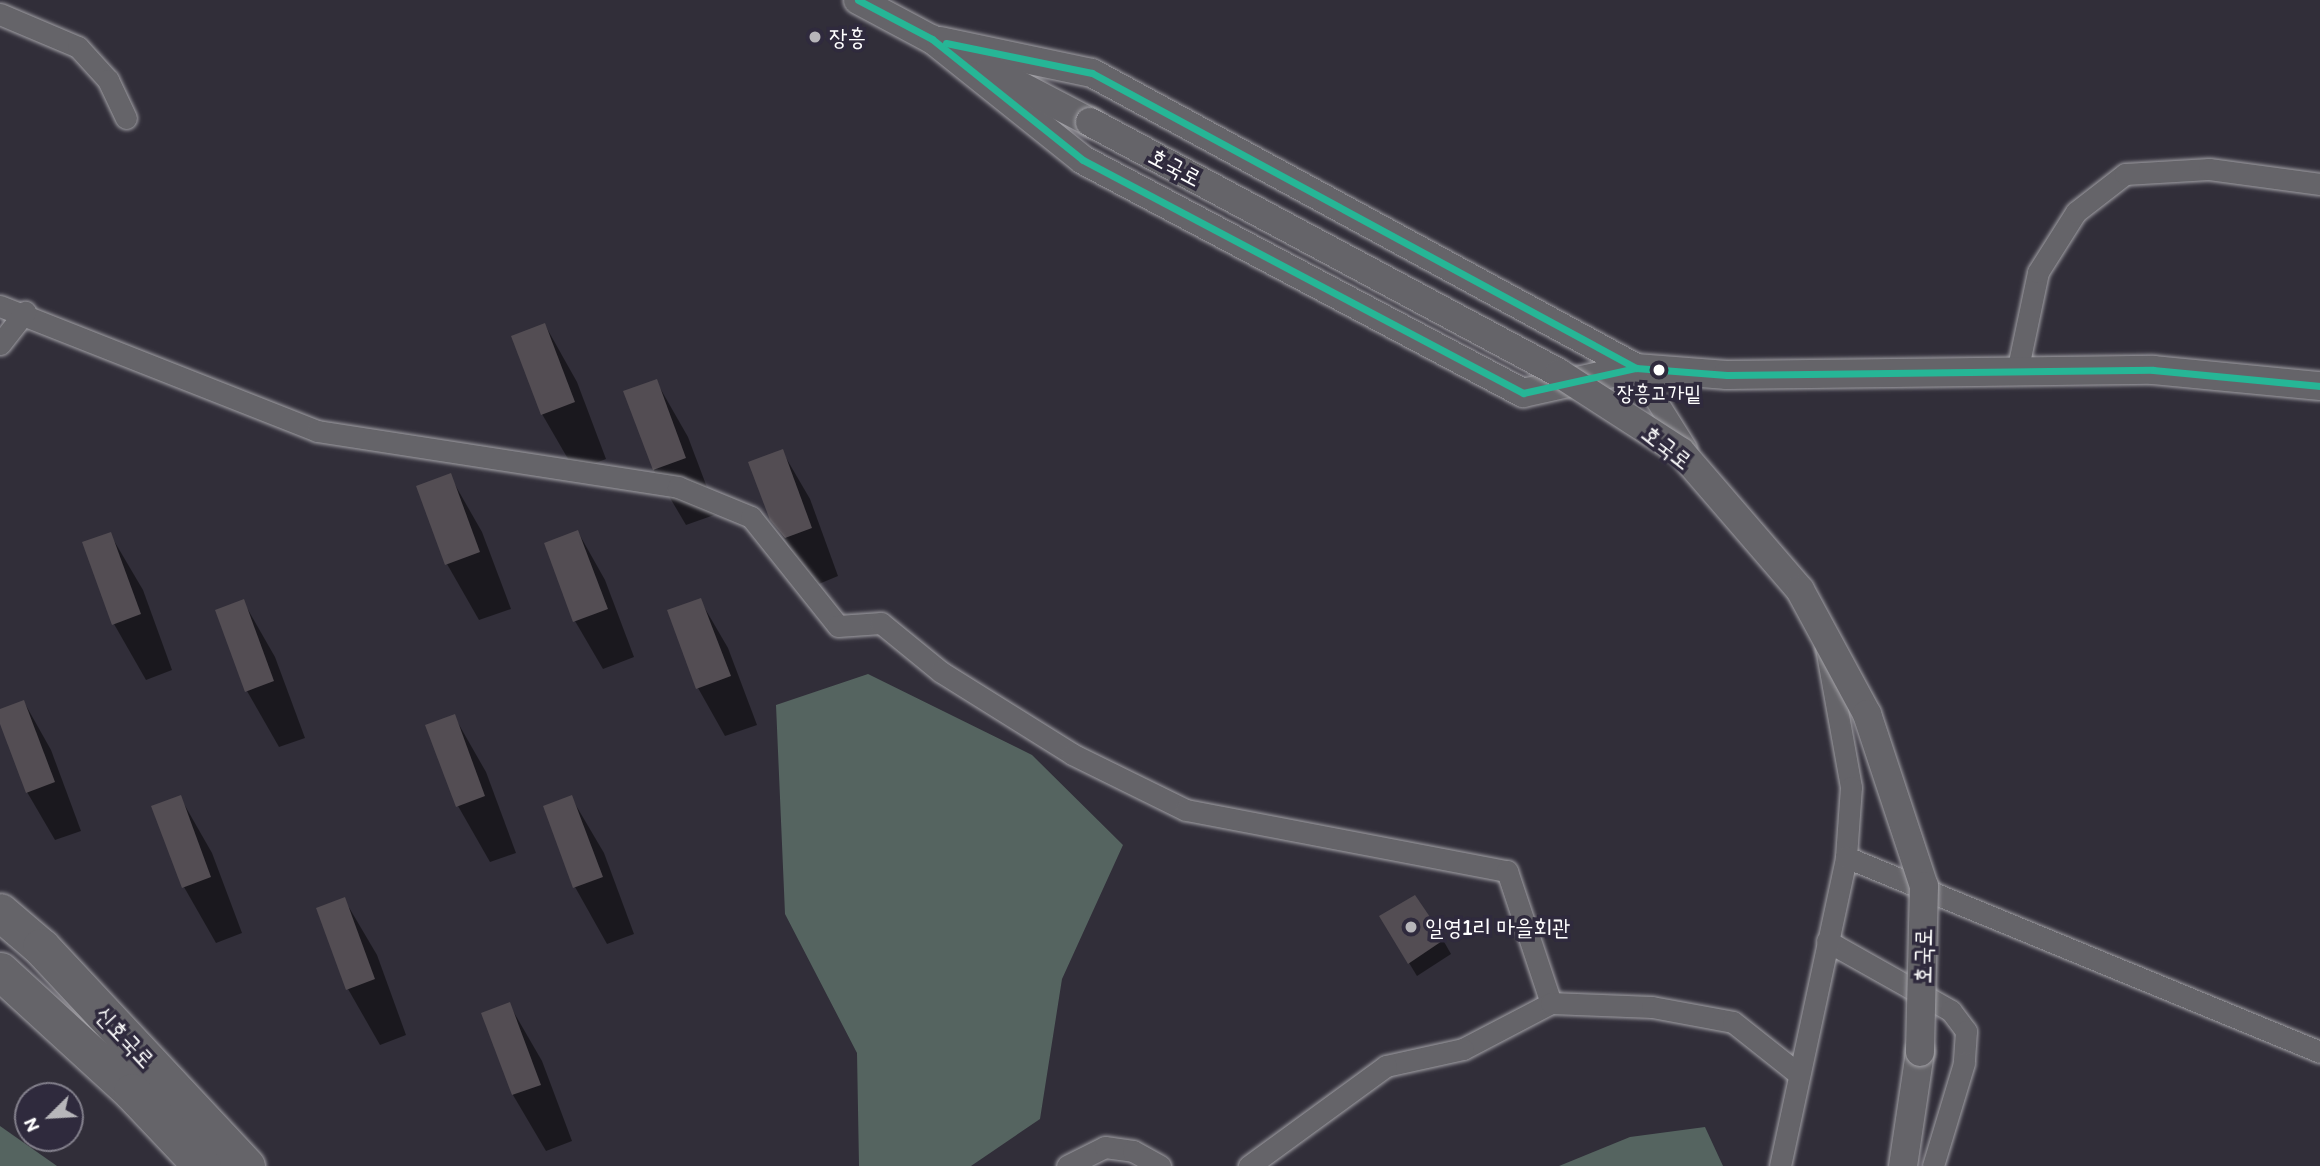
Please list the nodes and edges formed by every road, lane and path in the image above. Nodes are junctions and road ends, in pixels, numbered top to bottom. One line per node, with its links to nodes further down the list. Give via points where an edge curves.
1 (858, 0): 3 (main road, 호국로)
2 (0, 14): 4 (street, via 78,47)
3 (932, 39): 9 (main road, via 1093,74); 9 (main road, via 1083,160 1523,393); 25 (main road, 호국로, bridge, via 1559,373 1681,452 1800,590 1867,714 1924,886 1920,1052)
4 (117, 99)
5 (2320, 184): 10 (street, via 2209,169 2125,174 2076,212 2038,272)
6 (0, 306): 7 (street)
7 (25, 313): 8 (street); 16 (street, via 317,431 678,487 751,517 838,626 881,623 941,671 1072,754 1186,810 1507,871)
8 (0, 344)
9 (1636, 368): 10 (main road, via 1727,375); 12 (street, via 1669,428 1722,488 1824,638 1851,788)
10 (2017, 372): 11 (main road, via 2153,370)
11 (2320, 386)
12 (1846, 857): 14 (street); 17 (street)
13 (0, 912): 20 (highway, 신호국로, via 41,947)
14 (1827, 941): 18 (street); 26 (street, via 1951,1011 1966,1031 1964,1063)
15 (0, 971): 19 (highway, 신호국로)
16 (1551, 1003): 18 (street, via 1652,1007 1733,1022); 23 (street, via 1463,1049 1386,1066)
17 (2320, 1052)
18 (1796, 1072): 24 (street)
19 (202, 1166)
20 (246, 1166)
21 (1067, 1166): 22 (street, via 1105,1147 1133,1151)
22 (1160, 1166)
23 (1249, 1166)
24 (1780, 1166)
25 (1903, 1166)
26 (1933, 1166)

